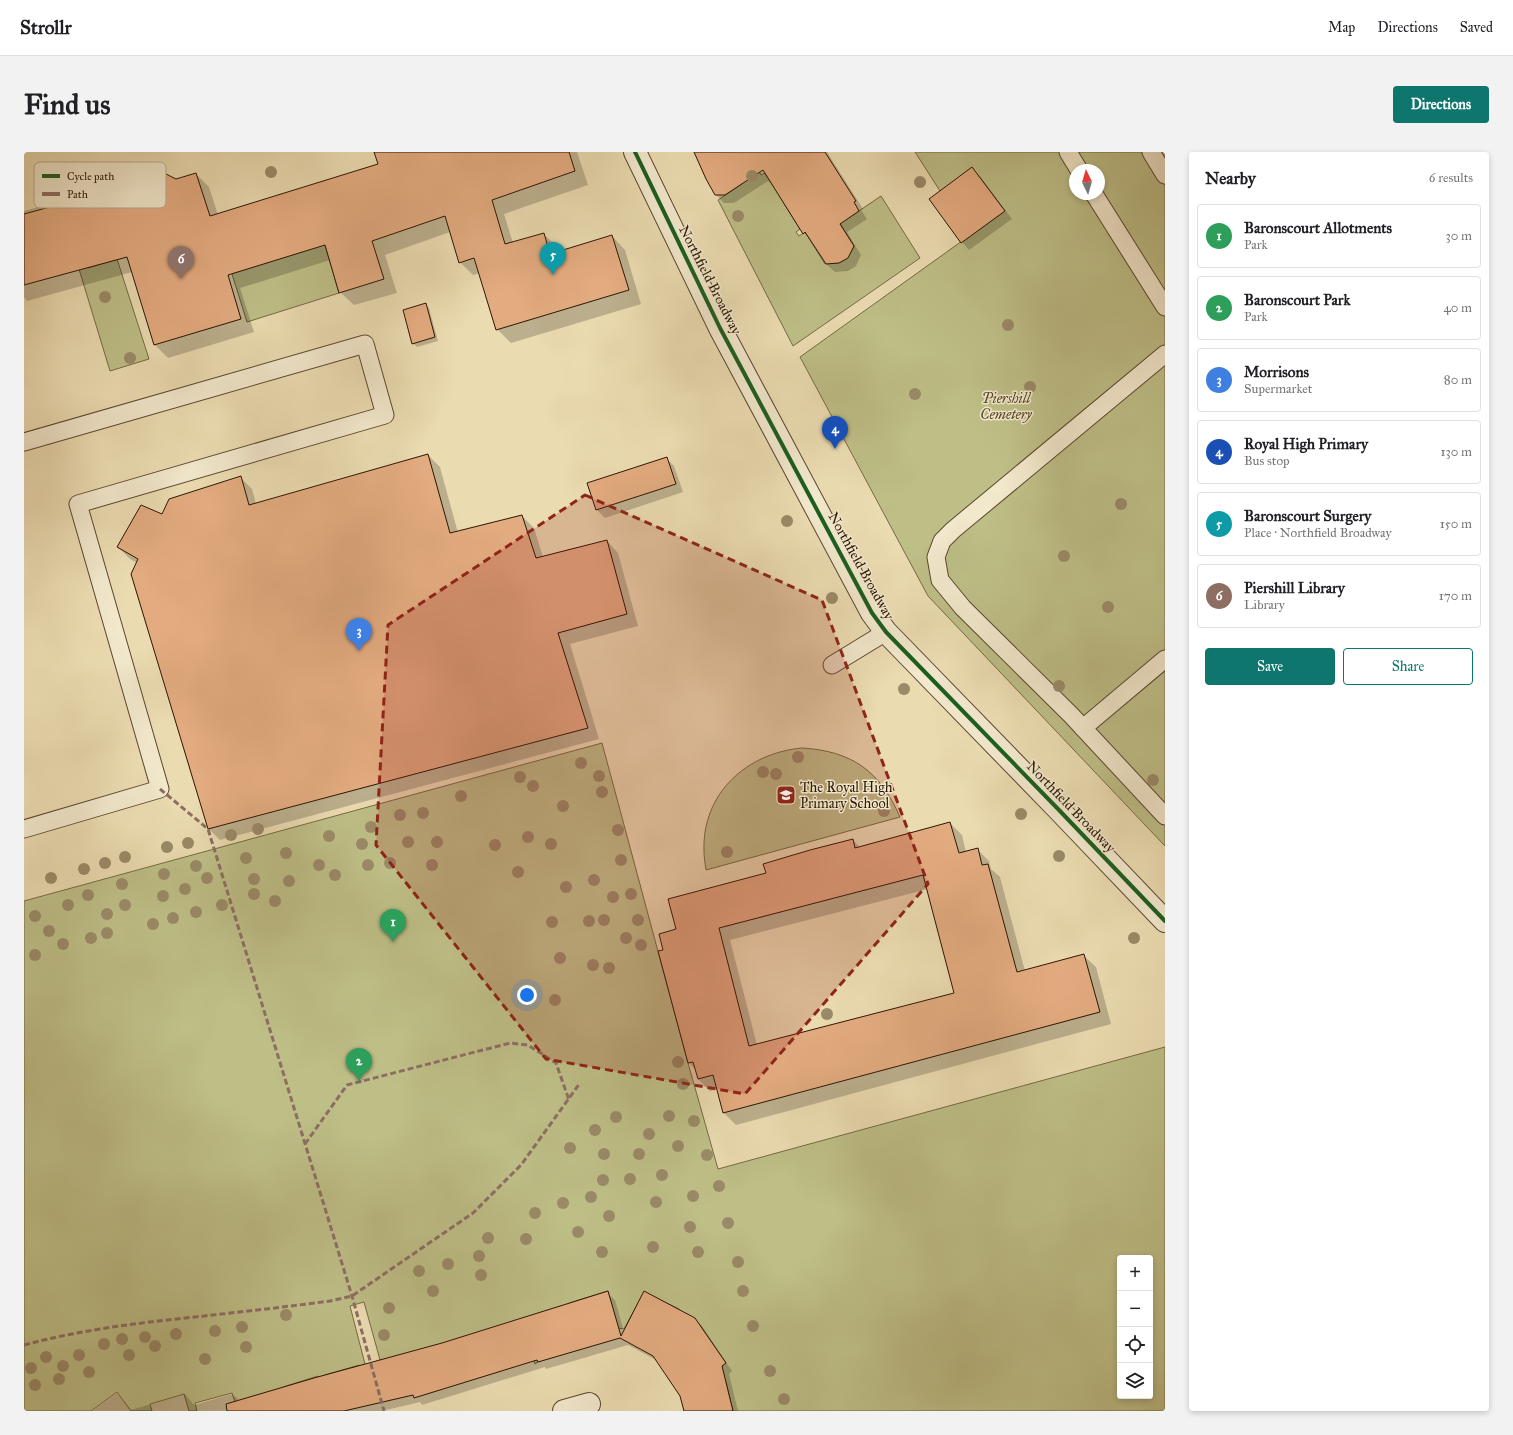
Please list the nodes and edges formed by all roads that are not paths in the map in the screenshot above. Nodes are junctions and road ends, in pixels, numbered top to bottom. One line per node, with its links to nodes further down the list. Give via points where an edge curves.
1 (635, 152): 10 (street, Northfield Broadway, via 720,328 872,613)
2 (1068, 152): 4 (lane)
3 (1152, 152): 5 (lane)
4 (1075, 164)
5 (1165, 175)
6 (1098, 200): 7 (lane)
7 (1165, 308)
8 (1165, 354): 13 (lane, via 954,530 942,542 936,557 940,580 963,608)
9 (24, 442): 15 (lane, via 365,344 386,415 78,504 160,789)
10 (886, 632): 12 (lane); 16 (street, Northfield Broadway)
11 (1165, 659): 13 (lane)
12 (832, 665)
13 (1083, 728): 14 (lane)
14 (1165, 816)
15 (24, 828)
16 (1165, 921)
17 (589, 1404): 18 (street)
18 (564, 1411)

